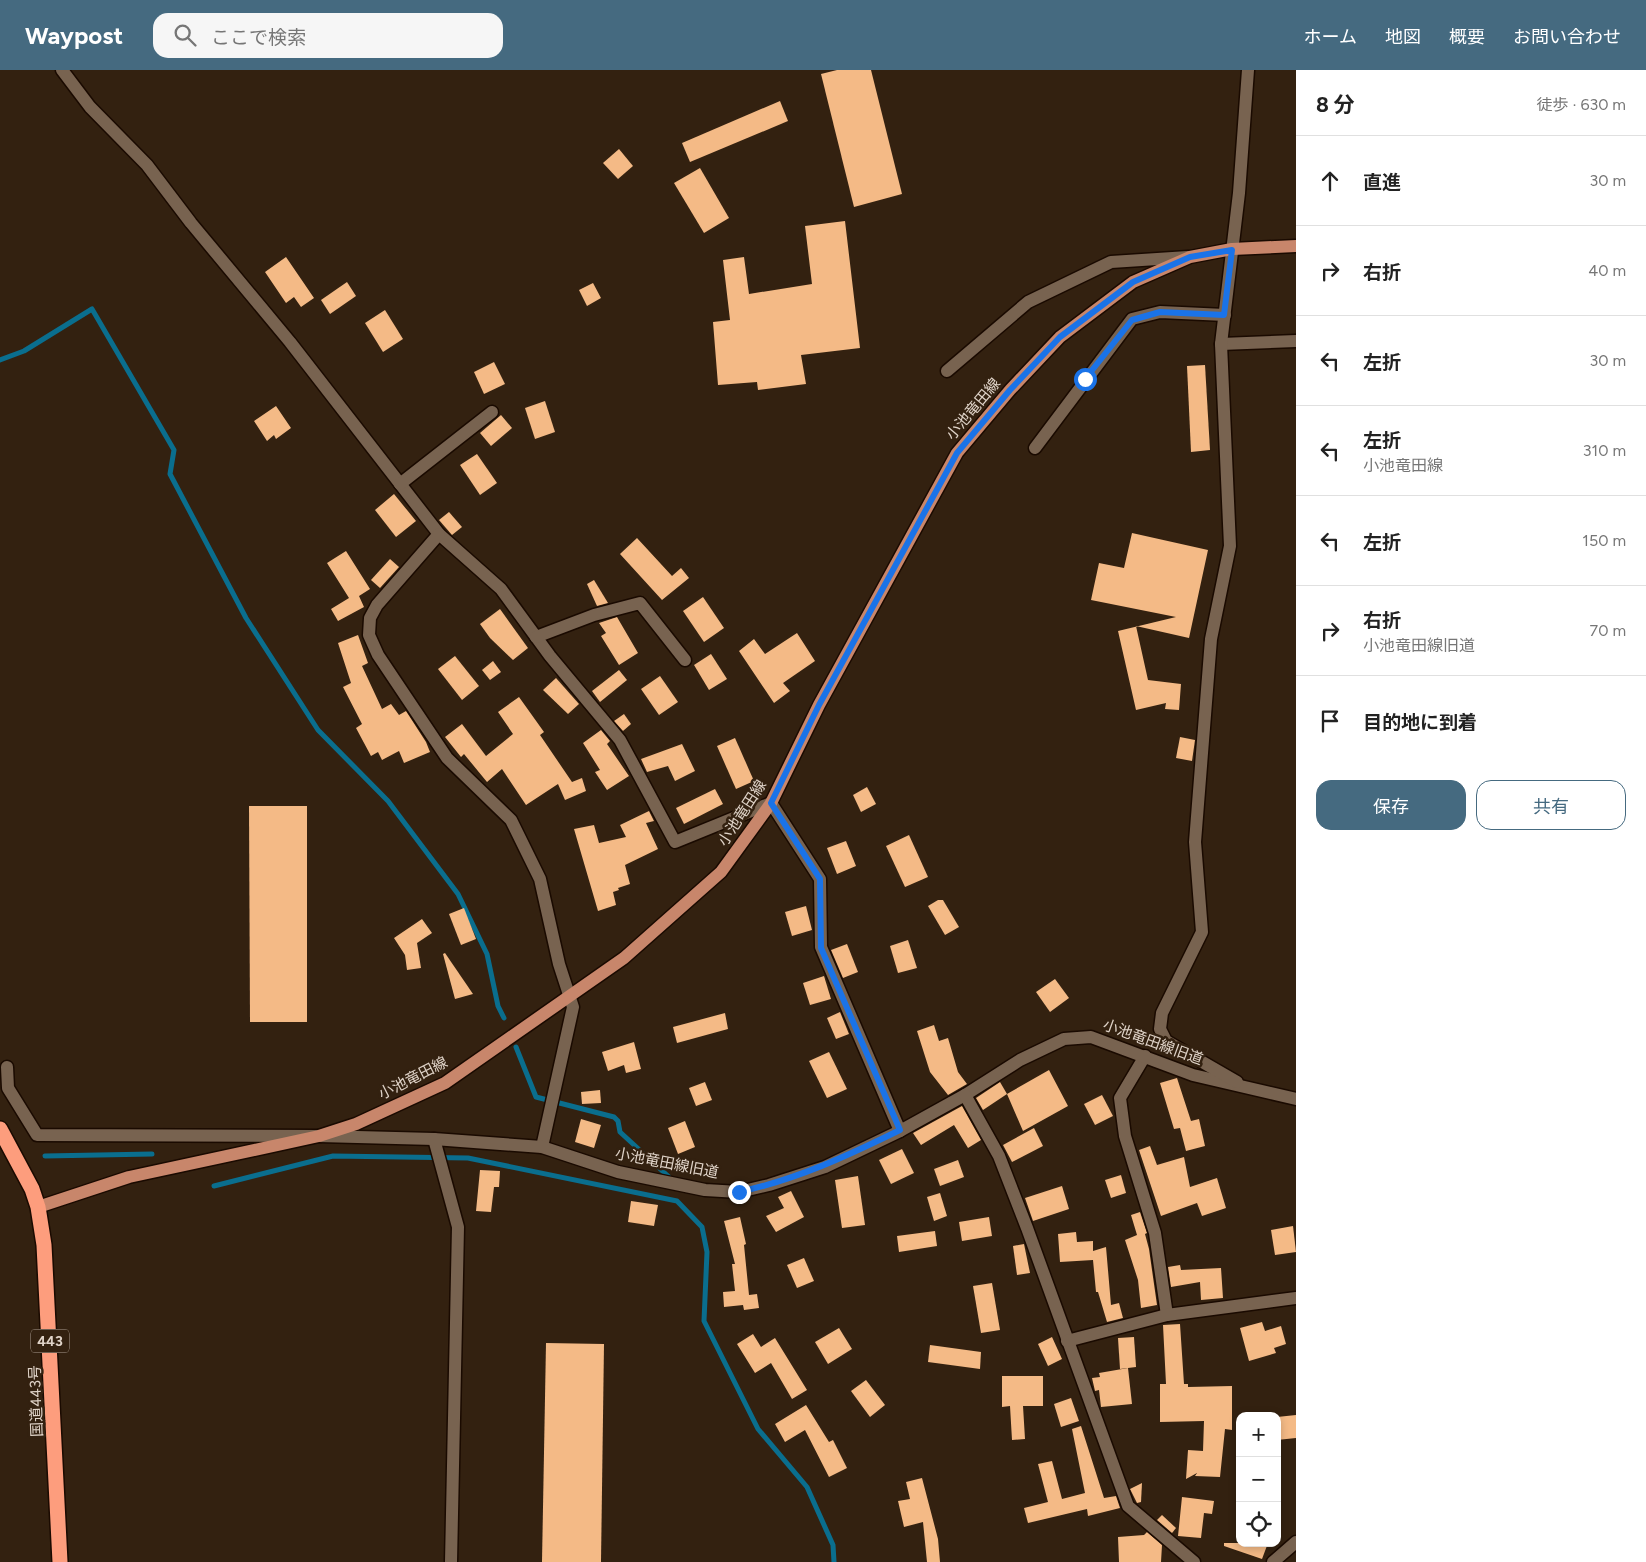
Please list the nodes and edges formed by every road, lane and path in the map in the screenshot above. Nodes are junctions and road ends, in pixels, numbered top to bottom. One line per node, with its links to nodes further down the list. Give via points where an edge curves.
1 (62, 70): 12 (street, via 90,107 147,165)
2 (1248, 70): 4 (street)
3 (1296, 246): 4 (main road, 小池竜田線)
4 (1232, 250): 5 (main road, 小池竜田線); 6 (street)
5 (1190, 257): 9 (street, via 1111,262 1028,302); 16 (main road, 小池竜田線, via 1133,282 1060,337 957,453 819,705)
6 (1224, 315): 8 (street); 11 (street, via 1160,312 1132,320)
7 (1296, 341): 8 (street)
8 (1221, 344): 20 (street, via 1230,546 1211,639 1195,842 1202,932 1162,1013 1160,1029 1166,1041)
9 (947, 371)
10 (492, 412): 12 (street)
11 (1034, 448)
12 (400, 484): 13 (street)
13 (439, 534): 14 (street, via 501,589); 17 (street, via 377,605 370,618 369,635 378,655 447,758 511,820 540,879 559,964)
14 (536, 637): 15 (street, via 594,615 640,603); 16 (street, via 620,740 675,842)
15 (685, 660)
16 (771, 803): 17 (main road, 小池竜田線, via 721,872 624,958); 24 (street, via 820,879 821,948)
17 (570, 996): 25 (main road, 小池竜田線, via 445,1083 356,1124); 27 (street, via 573,1007)
18 (1145, 1056): 20 (street, 小池竜田線旧道, via 1193,1075); 21 (street, 小池竜田線旧道, via 1091,1037 1064,1039 1020,1060); 30 (street, via 1120,1098 1125,1136 1155,1233)
19 (7, 1067): 25 (street, 小池竜田線旧道, via 8,1088 37,1135)
20 (1248, 1089): 22 (street, 小池竜田線旧道)
21 (965, 1095): 24 (street, 小池竜田線旧道); 31 (street, via 999,1156)
22 (1296, 1099)
23 (0, 1129): 28 (highway, 国道443号 / 443)
24 (900, 1130): 27 (street, 小池竜田線旧道, via 825,1167 769,1186 739,1192 705,1190 618,1172)
25 (319, 1136): 26 (street, 小池竜田線旧道); 28 (main road, 小池竜田線, via 129,1177)
26 (434, 1139): 27 (street, 小池竜田線旧道); 34 (street, via 458,1226)
27 (542, 1147)
28 (38, 1207): 33 (highway, 国道443号 / 443, via 44,1245 51,1354)
29 (1296, 1298): 30 (street)
30 (1167, 1315): 31 (street)
31 (1067, 1341): 35 (street, via 1128,1506)
32 (1296, 1542): 36 (street)
33 (60, 1562)
34 (451, 1562)
35 (1194, 1562)
36 (1273, 1562)

